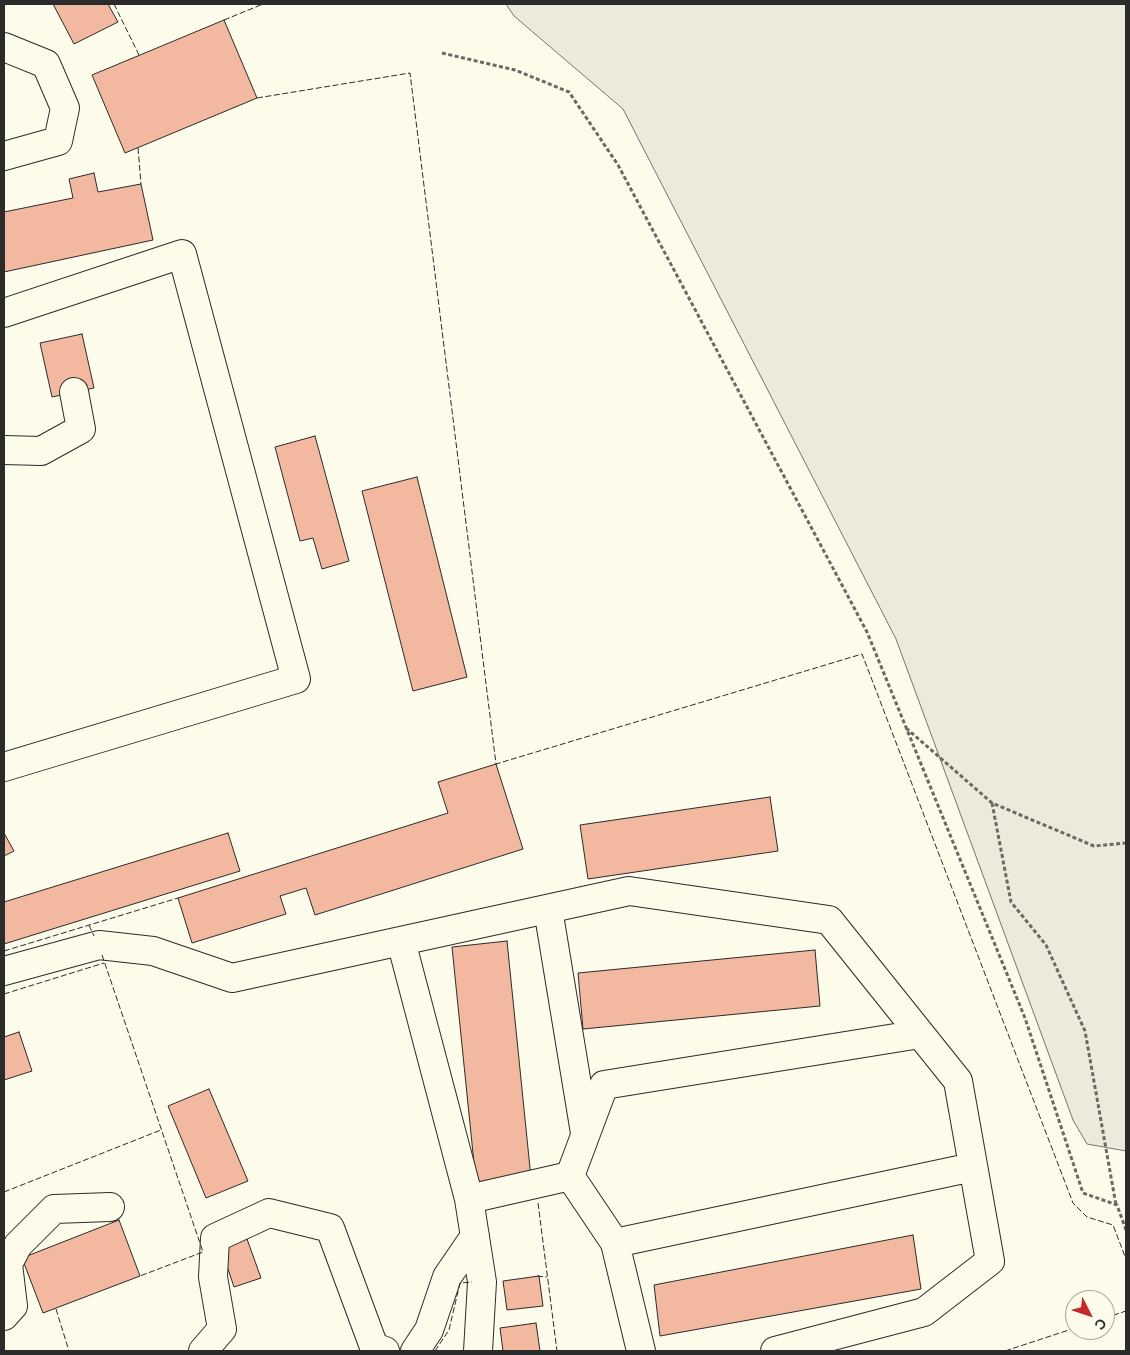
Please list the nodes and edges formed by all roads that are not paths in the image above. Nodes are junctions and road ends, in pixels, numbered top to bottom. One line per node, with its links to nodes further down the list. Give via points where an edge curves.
1 (4, 47): 2 (lane, via 46,64 65,108 58,141)
2 (4, 156)
3 (4, 313): 6 (lane, via 182,254 296,679)
4 (74, 392): 5 (lane, via 81,428 41,451)
5 (4, 450)
6 (4, 767)
7 (548, 909): 8 (lane); 10 (lane, via 629,891 828,920); 11 (lane)
8 (401, 940): 9 (lane, via 232,978 153,951 98,945); 14 (lane)
9 (4, 971)
10 (920, 1034): 11 (lane, via 604,1086); 12 (lane, via 958,1081)
11 (585, 1135): 13 (lane)
12 (973, 1167): 17 (lane); 24 (lane, via 990,1260 924,1312)
13 (570, 1176): 14 (lane); 17 (lane)
14 (468, 1199): 16 (lane)
15 (110, 1207): 18 (lane, via 54,1209 18,1245 8,1264 13,1306)
16 (474, 1236): 21 (lane, via 447,1277 429,1330); 22 (lane, via 482,1282)
17 (615, 1243): 23 (lane)
18 (4, 1316)
19 (202, 1351): 20 (lane, via 222,1329 213,1277 215,1238 269,1214 330,1228 374,1347)
20 (385, 1351)
21 (415, 1351)
22 (478, 1351)
23 (641, 1351)
24 (775, 1351)

